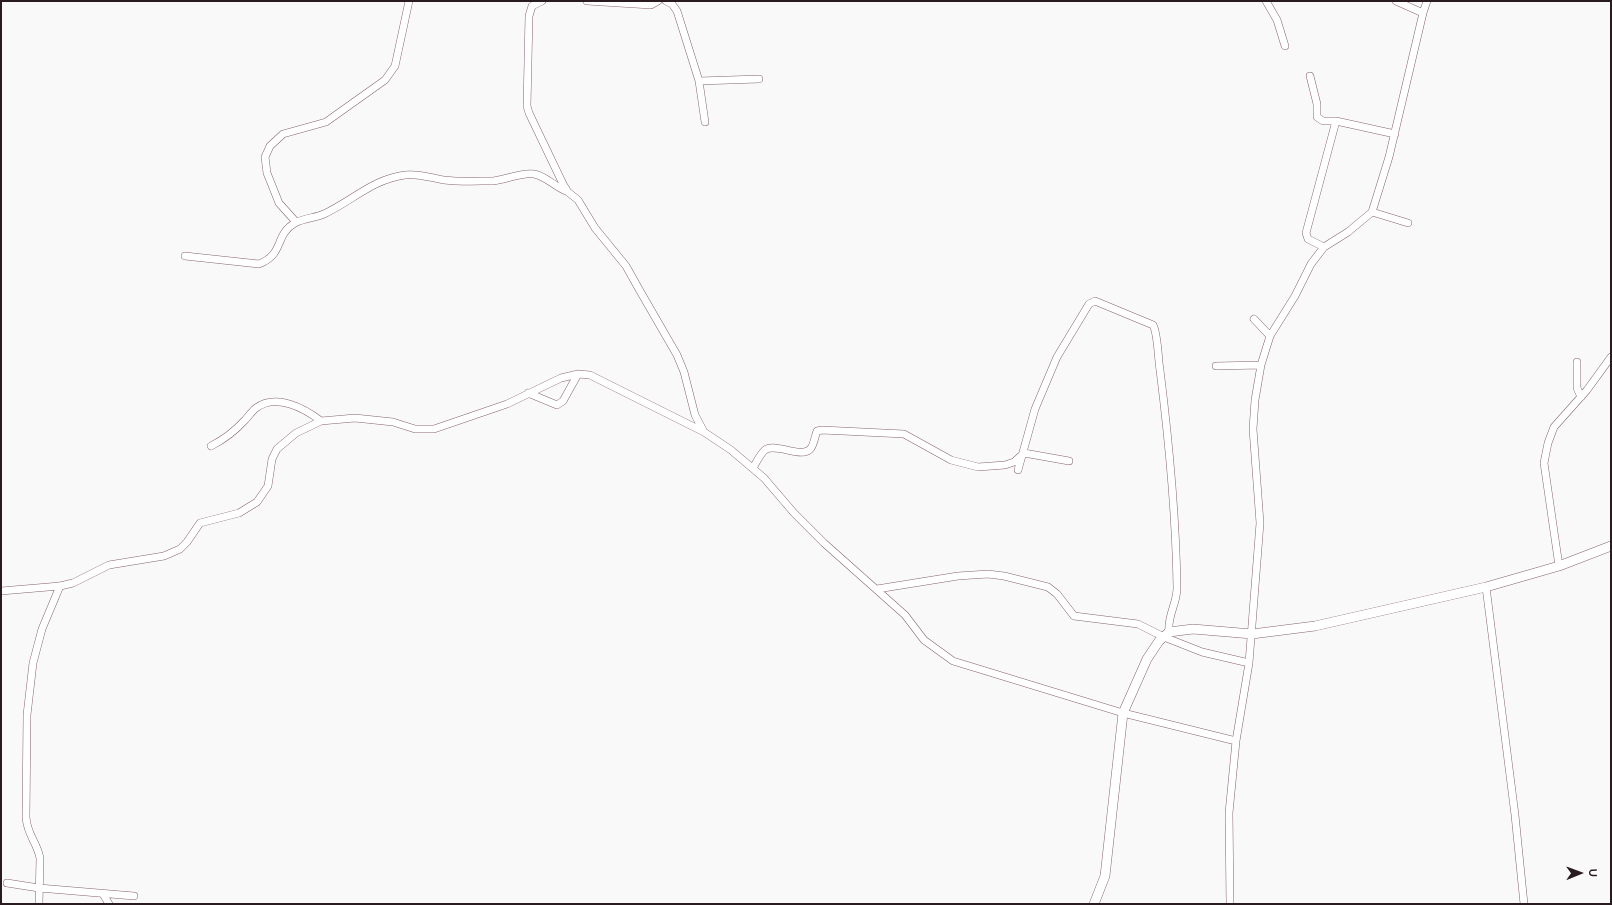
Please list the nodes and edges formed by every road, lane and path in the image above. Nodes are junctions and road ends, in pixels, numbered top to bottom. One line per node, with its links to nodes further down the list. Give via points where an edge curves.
1 (409, 1): 19 (street, via 395,66 385,80 326,122 283,134 270,146 265,157 268,174 279,203)
2 (542, 1): 17 (street, via 532,6 529,16 527,106)
3 (587, 1): 4 (street, via 651,5)
4 (658, 1)
5 (666, 1): 13 (street, via 677,11)
6 (1266, 1): 10 (street, via 1277,20)
7 (1396, 1): 9 (street)
8 (1427, 1): 9 (street)
9 (1423, 13): 16 (street)
10 (1285, 46)
11 (1310, 76): 14 (street, via 1318,117 1323,121)
12 (759, 79): 13 (street)
13 (700, 81): 15 (street)
14 (1336, 121): 16 (street); 21 (street, via 1306,233 1308,239)
15 (705, 122)
16 (1395, 134): 18 (street)
17 (568, 192): 19 (street, via 535,174 474,181 406,175 364,190 322,215); 33 (street, via 578,200 595,228 626,266 677,355 695,415)
18 (1372, 212): 20 (street); 21 (street, via 1348,232)
19 (296, 222): 22 (street, via 282,237 275,255 259,264)
20 (1408, 223)
21 (1324, 247): 24 (street, via 1311,264)
22 (186, 256)
23 (1254, 319): 24 (street)
24 (1270, 336): 27 (street)
25 (1611, 357): 31 (street)
26 (1577, 362): 31 (street, via 1577,388)
27 (1261, 365): 28 (street); 45 (street, via 1255,400 1254,429 1260,523)
28 (1216, 366)
29 (578, 374): 30 (street, via 561,378); 30 (street, via 563,401 557,405); 33 (street, via 590,375)
30 (528, 393): 32 (street, via 507,404 426,430 415,430 392,422 370,419)
31 (1581, 397): 40 (street, via 1554,427 1544,463)
32 (321, 421): 34 (street, via 299,407 286,403 266,403 256,408 223,440); 41 (street, via 296,433 277,449 272,459 266,491 247,510 200,523 187,542 172,552 148,559 109,565 73,583)
33 (704, 432): 37 (street)
34 (211, 446)
35 (1024, 453): 36 (street); 37 (street, via 1014,462 1005,465 978,467 951,460 904,434 822,430 817,431 808,450 800,452 769,448 763,451); 38 (street); 46 (street, via 1035,409 1057,357 1088,304 1094,301 1153,325 1168,435 1177,589)
36 (1069, 461)
37 (753, 468): 43 (street, via 817,536)
38 (1018, 470)
39 (1611, 546): 40 (street)
40 (1559, 566): 42 (street)
41 (60, 586): 44 (street); 51 (street, via 42,629 34,658 27,715 27,831 39,852)
42 (1486, 586): 45 (street, via 1315,626); 58 (street)
43 (877, 588): 46 (street, via 958,576 1004,576 1048,587 1057,594 1074,616 1138,624); 48 (street, via 905,615 924,640 953,661)
44 (1, 591)
45 (1252, 634): 46 (street, via 1193,629); 47 (street)
46 (1166, 635): 47 (street, via 1202,652); 48 (street, via 1147,659)
47 (1249, 662): 49 (street)
48 (1123, 713): 49 (street); 56 (street, via 1107,860 1103,884)
49 (1236, 741): 57 (street, via 1229,813)
50 (7, 883): 51 (street)
51 (40, 888): 52 (street); 54 (street)
52 (103, 894): 53 (street); 55 (street)
53 (134, 896)
54 (39, 904)
55 (109, 904)
56 (1094, 904)
57 (1230, 904)
58 (1524, 904)

